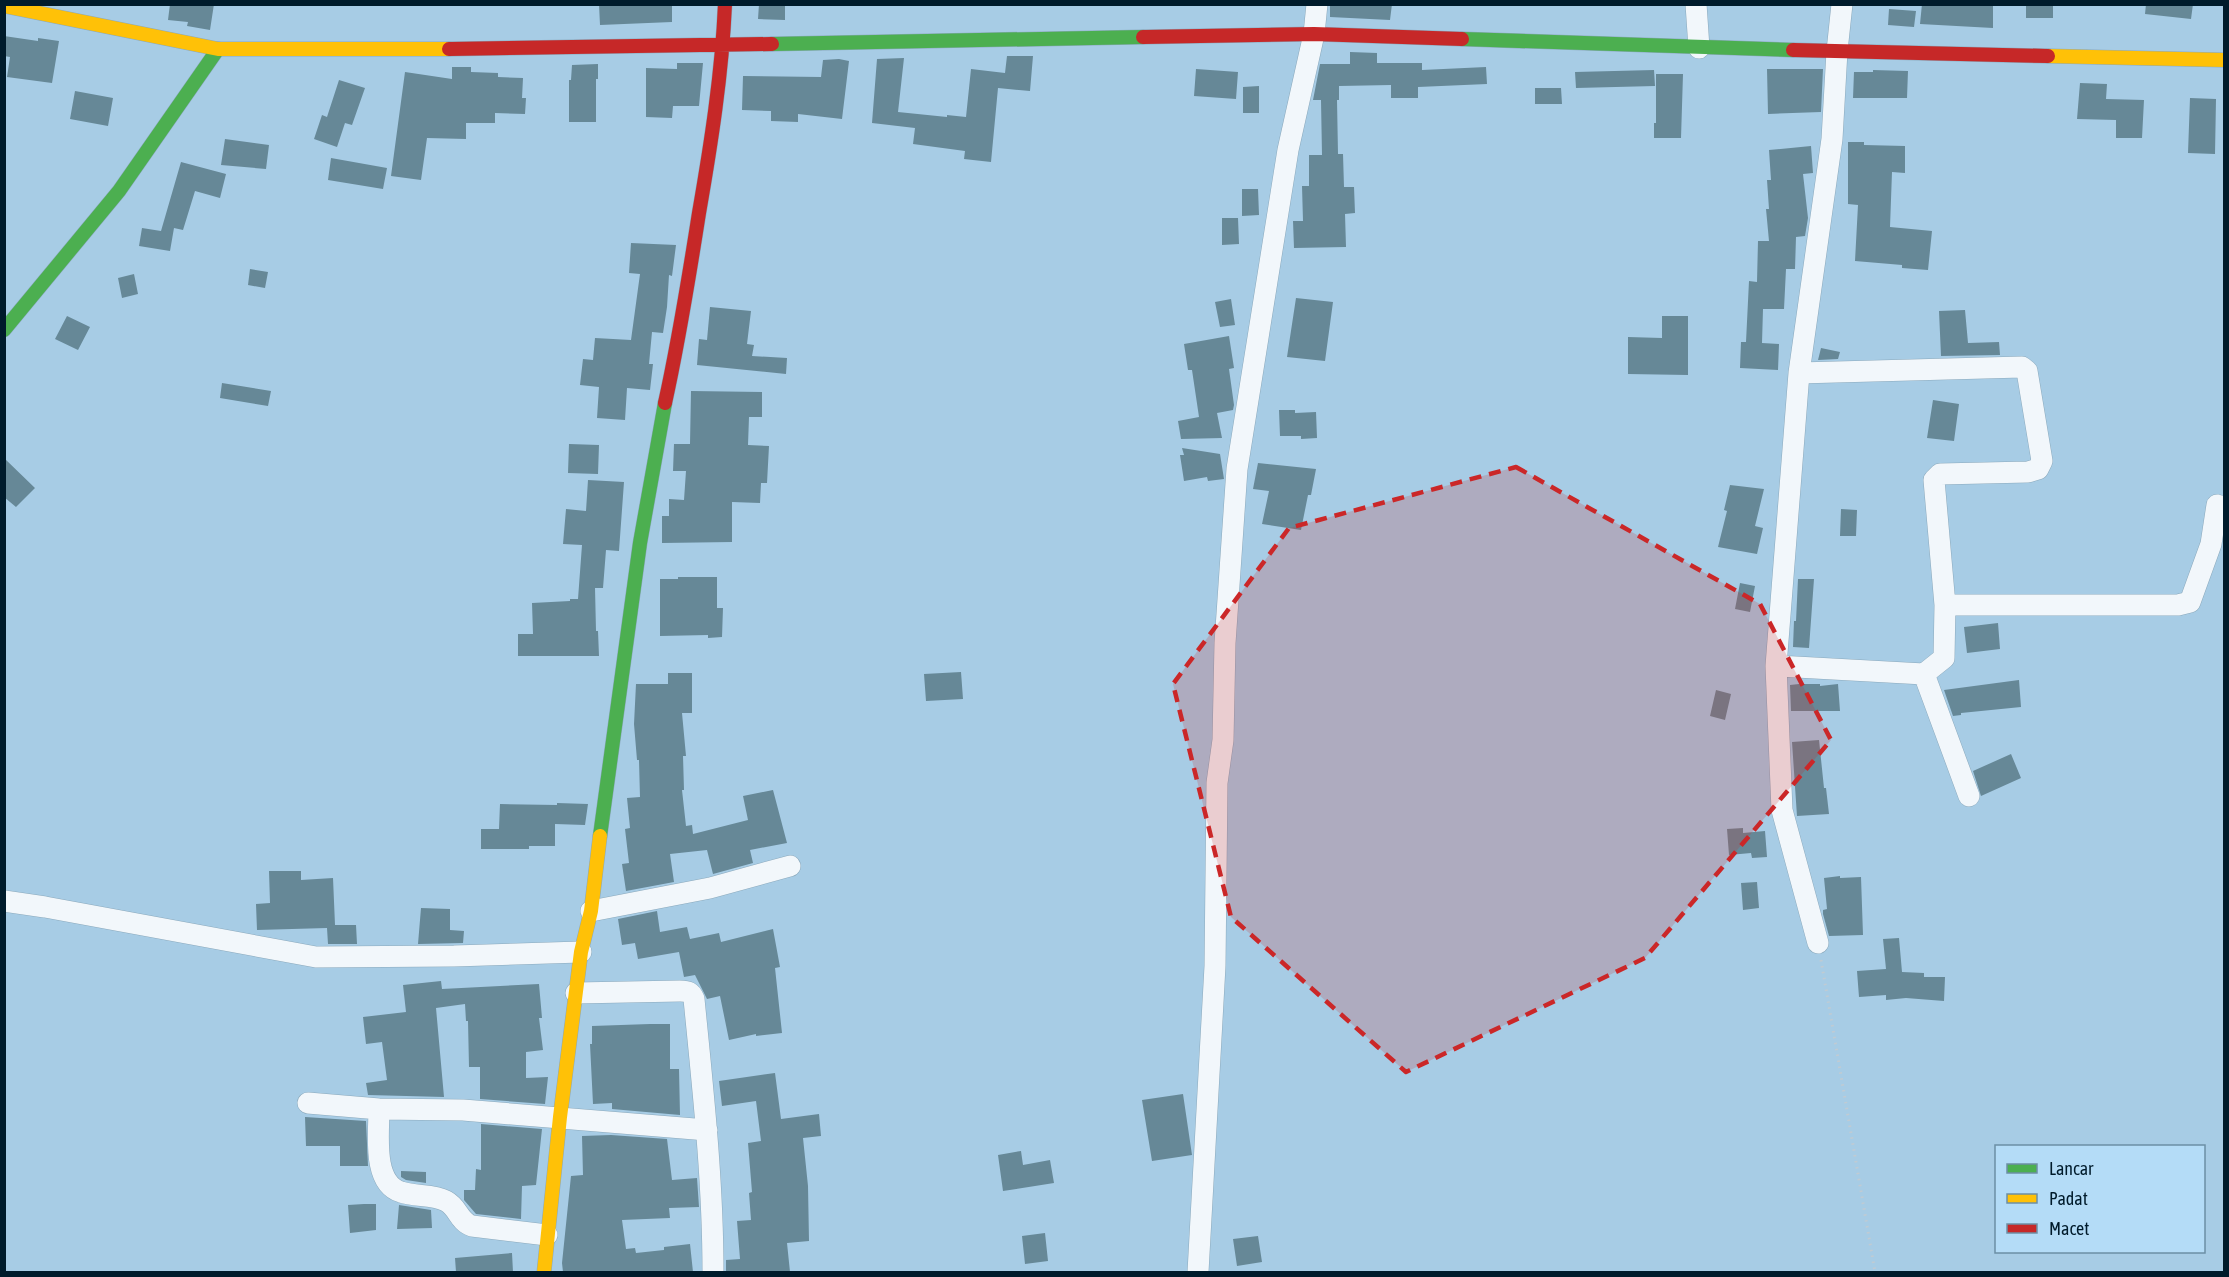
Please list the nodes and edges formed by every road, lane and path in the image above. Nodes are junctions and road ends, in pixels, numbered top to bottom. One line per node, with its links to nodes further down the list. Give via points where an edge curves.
1 (725, 4): 7 (street)
2 (1317, 4): 6 (street)
3 (1696, 4): 8 (street)
4 (1842, 4): 10 (street)
5 (4, 6): 9 (street)
6 (1314, 34): 7 (street); 8 (street); 32 (street, via 1288,150 1237,469 1225,643 1223,740 1217,783 1215,966)
7 (723, 45): 9 (street); 21 (street, via 695,242 640,543)
8 (1699, 48): 10 (street)
9 (218, 49): 12 (street, via 119,191)
10 (1837, 51): 11 (street); 13 (street, via 1832,139)
11 (2224, 60)
12 (4, 330)
13 (1799, 373): 15 (street, via 2022,367 2026,371 2042,461 2038,469 1940,474 1934,480); 16 (street)
14 (2217, 505): 15 (street, via 2211,544 2190,602)
15 (1945, 605): 17 (street, via 1944,658)
16 (1776, 666): 17 (street); 22 (street, via 1782,810)
17 (1924, 674): 18 (street)
18 (1969, 796)
19 (790, 866): 21 (street, via 710,888)
20 (4, 901): 23 (street, via 316,957)
21 (591, 911): 23 (street)
22 (1818, 943): 33 (path)
23 (581, 952): 24 (street)
24 (576, 993): 27 (street); 28 (street, via 692,994)
25 (308, 1103): 26 (street)
26 (379, 1109): 27 (street, via 463,1110); 29 (street, via 380,1164 389,1186 400,1192 444,1200 464,1223 472,1226)
27 (560, 1118): 28 (street); 29 (street)
28 (707, 1130): 31 (street)
29 (547, 1235): 30 (street)
30 (544, 1272)
31 (713, 1272)
32 (1198, 1272)
33 (1875, 1272)

